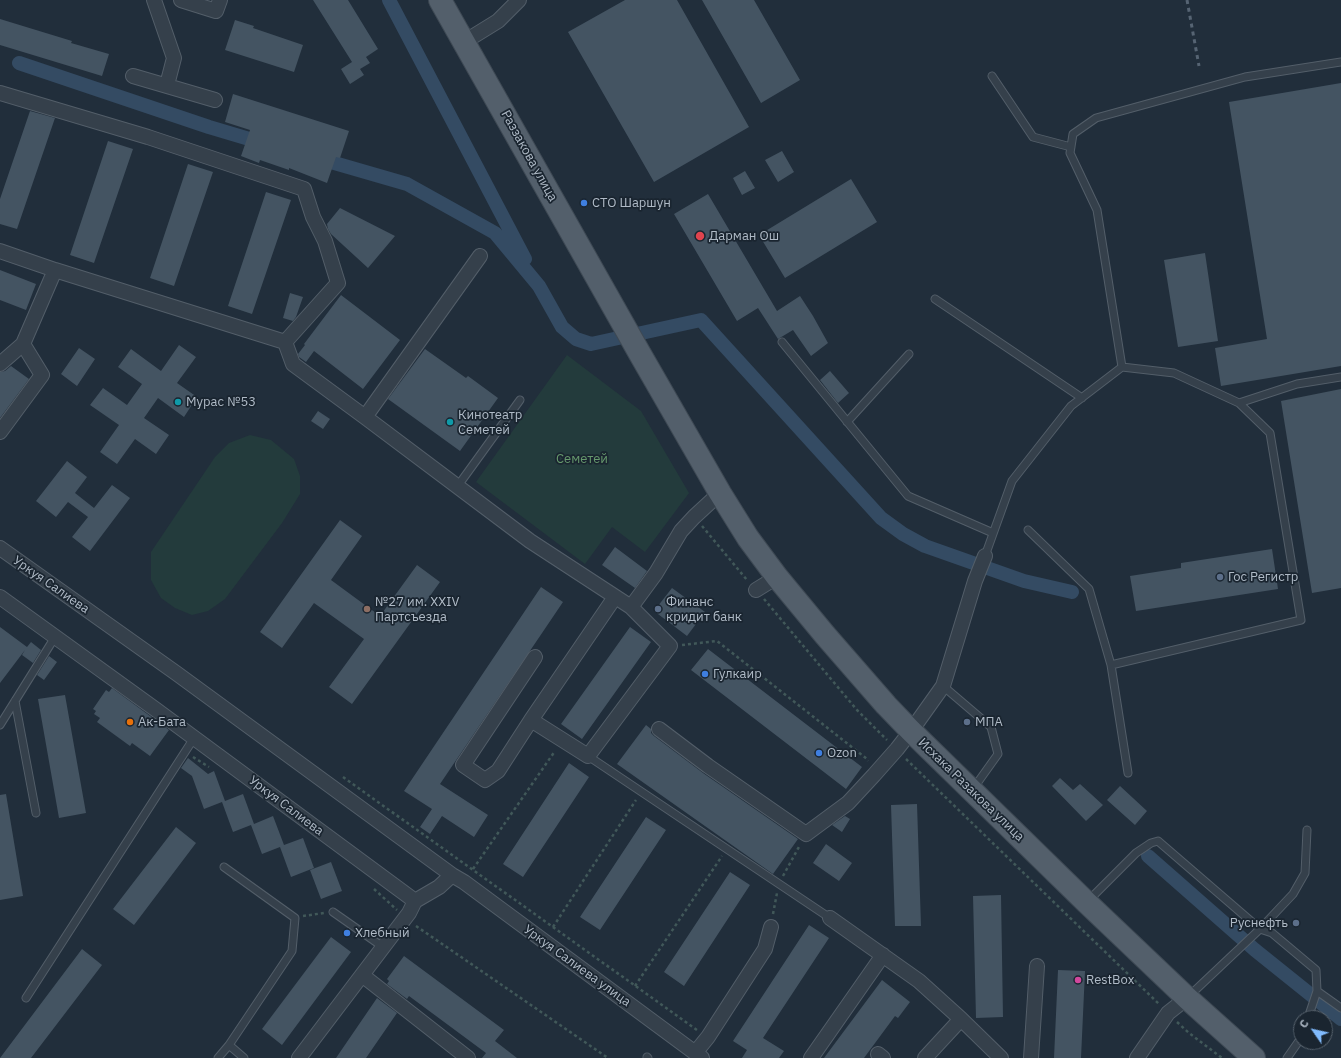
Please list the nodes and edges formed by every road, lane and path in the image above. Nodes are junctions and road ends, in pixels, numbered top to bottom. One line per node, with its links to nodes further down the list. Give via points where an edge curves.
1 (154, 0): 10 (street, via 174,58)
2 (181, 0): 3 (street, via 216,11)
3 (220, 0)
4 (440, 0): 6 (main road, Раззакова улица)
5 (519, 0): 6 (street, via 498,21)
6 (464, 42): 21 (main road, Раззакова улица)
7 (1341, 62): 13 (lane, via 1245,77 1096,118 1073,134)
8 (133, 76): 10 (street)
9 (992, 76): 13 (lane, via 1033,137)
10 (167, 85): 12 (street)
11 (0, 93): 18 (street, via 148,137 304,189 312,217 325,241 338,283)
12 (215, 100)
13 (1071, 147): 24 (lane, via 1070,153 1097,210)
14 (0, 251): 16 (street)
15 (480, 256): 29 (street)
16 (55, 270): 18 (street); 20 (street)
17 (935, 299): 26 (lane)
18 (284, 342): 29 (street, via 293,364)
19 (782, 342): 30 (lane)
20 (23, 344): 23 (street); 31 (street, via 42,375)
21 (640, 354): 33 (main road, Исхака Разакова улица)
22 (909, 354): 30 (lane)
23 (0, 364)
24 (1122, 367): 26 (lane); 28 (lane, via 1174,373)
25 (1341, 378): 28 (lane, via 1297,384)
26 (1082, 398): 35 (lane, via 1071,406 1012,481)
27 (520, 400): 32 (lane)
28 (1239, 403): 46 (lane, via 1270,433 1301,620)
29 (365, 416): 32 (street)
30 (847, 422): 35 (lane, via 908,496)
31 (0, 432)
32 (457, 487): 40 (street, via 530,541)
33 (720, 493): 38 (main road, Исхака Разакова улица, via 748,538); 42 (street, via 681,531 656,573)
34 (1028, 530): 46 (lane, via 1089,589)
35 (993, 533): 37 (lane)
36 (0, 548): 66 (street, Уркуя Салиева)
37 (985, 556): 47 (street)
38 (777, 577): 39 (street); 52 (main road, Исхака Разакова улица)
39 (756, 590)
40 (615, 596): 42 (street); 49 (street)
41 (0, 597): 43 (street, Уркуя Салиева)
42 (631, 607): 44 (street)
43 (55, 637): 48 (lane); 53 (street, Уркуя Салиева)
44 (670, 646): 55 (street); 56 (path, via 717,641)
45 (535, 657): 49 (street, via 463,765 485,780 498,771)
46 (1111, 665): 57 (lane)
47 (942, 686): 52 (street); 59 (lane, via 991,727 998,754)
48 (15, 701): 50 (lane); 61 (lane)
49 (531, 720): 54 (street)
50 (0, 725)
51 (659, 728): 52 (street, via 708,766 806,834 848,803)
52 (911, 731): 59 (main road, Исхака Разакова улица)
53 (194, 738): 67 (street, Уркуя Салиева); 81 (lane)
54 (562, 740): 55 (street); 65 (path)
55 (588, 756): 60 (lane)
56 (867, 758)
57 (1128, 773)
58 (339, 774): 65 (path)
59 (972, 791): 68 (main road, Исхака Разакова улица)
60 (641, 792): 63 (lane); 72 (path)
61 (36, 813)
62 (1307, 830): 74 (lane, via 1305,873 1293,894)
63 (726, 849): 71 (lane); 79 (path)
64 (224, 867): 70 (lane)
65 (473, 869): 66 (path); 72 (path)
66 (458, 878): 67 (street); 89 (street, Уркуя Салиева улица)
67 (415, 901): 75 (street)
68 (1086, 902): 74 (lane, via 1136,853 1151,842 1158,841); 82 (main road, Исхака Разакова улица)
69 (333, 912): 70 (path); 75 (lane)
70 (295, 918): 87 (lane, via 292,951)
71 (830, 918): 76 (street)
72 (553, 927): 79 (path)
73 (771, 927): 86 (street, via 765,950)
74 (1257, 932): 80 (lane, via 1272,933 1316,970); 82 (lane)
75 (383, 947): 78 (street)
76 (883, 955): 85 (street, via 920,981); 94 (street)
77 (1037, 966): 97 (street)
78 (362, 976): 92 (street); 93 (street)
79 (634, 986): 86 (path)
80 (1316, 994): 83 (lane); 84 (lane)
81 (26, 998)
82 (1187, 998): 98 (street, via 1168,1013); 99 (main road, Исхака Разакова улица)
83 (1341, 1008)
84 (1310, 1010)
85 (961, 1018): 95 (street); 96 (street)
86 (708, 1037): 89 (street)
87 (229, 1045): 90 (lane); 91 (lane)
88 (1293, 1049): 100 (lane)
89 (698, 1055)
90 (218, 1058)
91 (244, 1058)
92 (299, 1058)
93 (468, 1058)
94 (811, 1058)
95 (925, 1058)
96 (1001, 1058)
97 (1031, 1058)
98 (1138, 1058)
99 (1254, 1058)
100 (1287, 1058)

